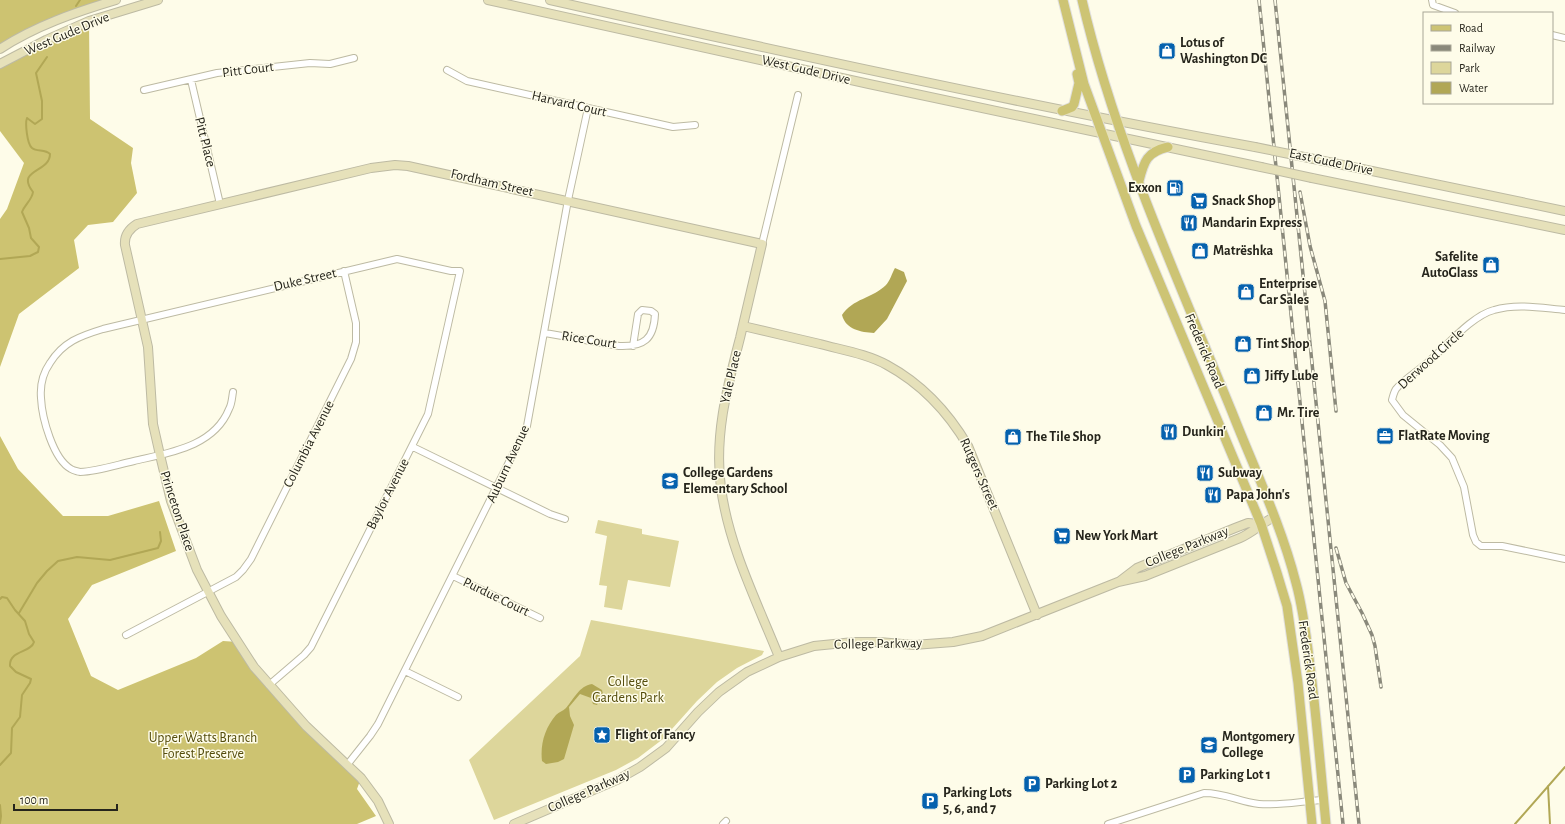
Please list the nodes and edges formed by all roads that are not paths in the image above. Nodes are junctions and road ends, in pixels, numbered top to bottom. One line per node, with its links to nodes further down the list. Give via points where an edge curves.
1 (116, 0): 11 (street, West Gude Drive, via 44,26)
2 (158, 0): 14 (street, West Gude Drive, via 90,21)
3 (488, 0): 24 (street, West Gude Drive)
4 (550, 0): 20 (street, West Gude Drive, via 806,58)
5 (1063, 0): 12 (main road, Frederick Road)
6 (1082, 0): 22 (main road, Frederick Road, via 1102,79)
7 (1432, 0): 8 (street, via 1433,5)
8 (1452, 12)
9 (1553, 35): 10 (street)
10 (1565, 38)
11 (0, 49)
12 (1078, 57): 20 (main road, via 1076,72 1079,83 1075,102 1072,107); 21 (main road, Frederick Road, via 1084,84)
13 (354, 58): 16 (street, Pitt Court, via 330,64 310,63 217,73)
14 (0, 64)
15 (447, 70): 19 (street, Harvard Court, via 467,81)
16 (190, 80): 17 (street, Pitt Court); 29 (street, Pitt Place)
17 (144, 90)
18 (798, 94): 32 (street, Yale Place)
19 (588, 108): 23 (street, Harvard Court, via 673,127); 28 (street, Auburn Avenue)
20 (1062, 111): 21 (street, West Gude Drive)
21 (1096, 117): 22 (street, East Gude Drive); 24 (main road, Frederick Road)
22 (1117, 121): 25 (main road, Frederick Road); 30 (street, East Gude Drive, bridge)
23 (695, 125)
24 (1102, 134): 25 (street, West Gude Drive); 46 (main road, Frederick Road, via 1136,226)
25 (1124, 137): 26 (street, East Gude Drive); 27 (main road, Frederick Road)
26 (1168, 147): 27 (main road, via 1148,157); 31 (street, East Gude Drive, bridge)
27 (1139, 181): 44 (main road, Frederick Road)
28 (568, 200): 29 (street, Fordham Street, via 431,170 395,165 371,168); 32 (street, Fordham Street); 38 (street, Auburn Avenue)
29 (220, 204): 36 (street, Princeton Place, via 138,224 127,232 125,245)
30 (1565, 211)
31 (1565, 230)
32 (762, 244): 37 (street, Yale Place)
33 (344, 271): 34 (street, Duke Street, via 397,260 460,271); 36 (street, Duke Street); 49 (street, Columbia Avenue, via 356,324 356,342 351,359 251,559 236,577)
34 (458, 279): 41 (street, Baylor Avenue, via 428,414)
35 (1565, 310): 47 (street, Derwood Circle, via 1514,307 1483,314 1397,388 1392,400 1403,415 1452,458 1464,487 1476,542 1481,546 1502,546)
36 (143, 319): 42 (street, Princeton Place, via 148,347 153,424); 42 (street, Duke Street, via 79,336 62,347 46,370 42,381 42,404 53,445 61,461 71,470 87,472)
37 (743, 326): 50 (street, Rutgers Street, via 873,359 888,365 933,398 954,423 968,446); 53 (street, Yale Place, via 721,422 721,487 736,547)
38 (545, 333): 39 (street, Rice Court); 43 (street, Auburn Avenue, via 527,426)
39 (633, 346): 39 (street, Rice Court, via 639,345 652,334 655,314 652,311 642,310 638,314)
40 (234, 392): 42 (street, Duke Street, via 227,415 212,432 188,447)
41 (413, 447): 43 (street); 55 (street, Baylor Avenue, via 311,647)
42 (160, 455): 49 (street, Princeton Place, via 171,501)
43 (497, 488): 45 (street); 48 (street, Auburn Avenue)
44 (1274, 517): 46 (street, College Parkway); 59 (main road, Frederick Road, via 1296,583 1304,618)
45 (565, 520)
46 (1261, 524): 50 (street, College Parkway, via 1248,522 1137,568 1118,582); 58 (main road, Frederick Road, via 1287,606)
47 (1565, 559)
48 (453, 576): 51 (street, Purdue Court); 54 (street, Auburn Avenue)
49 (208, 593): 52 (street, Columbia Avenue); 55 (street, Princeton Place, via 254,667)
50 (1037, 615): 53 (street, College Parkway, via 982,636 953,642 914,645 854,642 814,646)
51 (540, 618)
52 (126, 635)
53 (779, 657): 61 (street, College Parkway, via 747,672 719,692 666,748 640,767 617,780)
54 (405, 671): 56 (street); 57 (street, Auburn Avenue, via 374,730)
55 (269, 685): 57 (street, Princeton Place, via 306,726)
56 (458, 697)
57 (348, 765): 60 (street, Princeton Place, via 378,801)
58 (1310, 800): 59 (street); 62 (street, via 1258,804 1228,795 1204,793); 63 (main road, Frederick Road)
59 (1323, 800): 64 (main road, Frederick Road)
60 (388, 824)
61 (514, 824)
62 (1108, 824)
63 (1312, 824)
64 (1326, 824)

